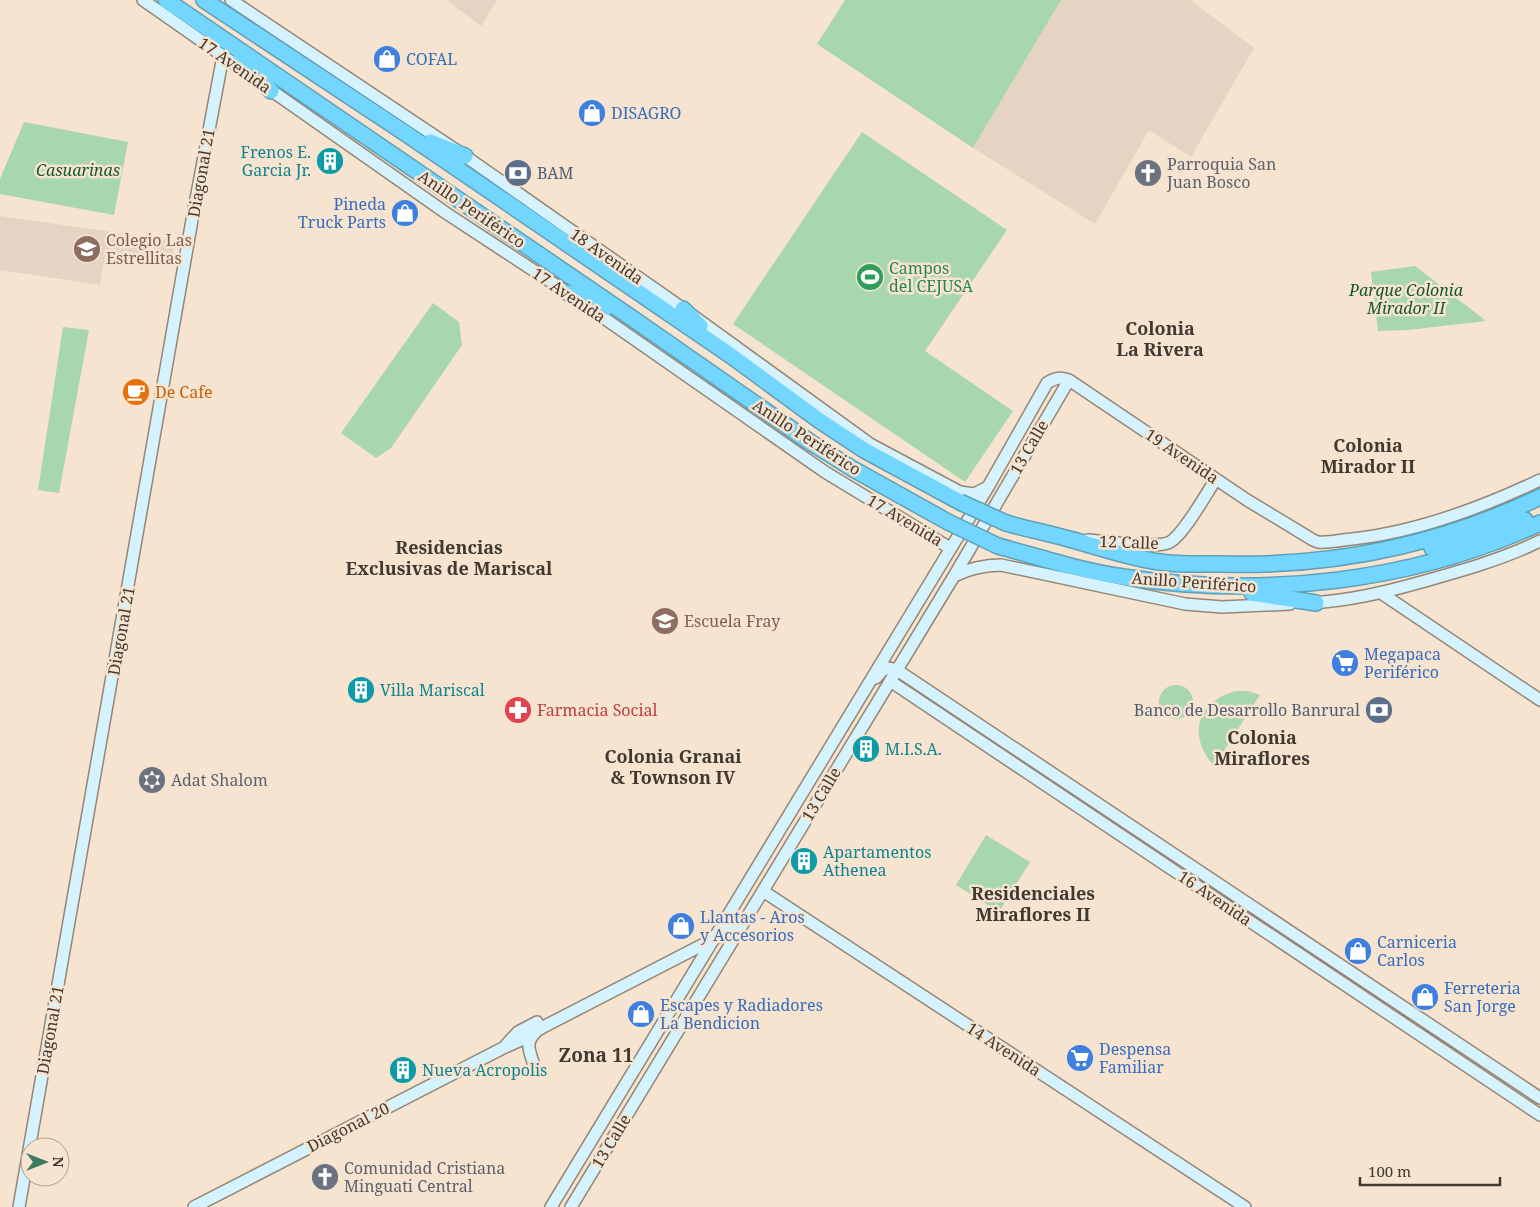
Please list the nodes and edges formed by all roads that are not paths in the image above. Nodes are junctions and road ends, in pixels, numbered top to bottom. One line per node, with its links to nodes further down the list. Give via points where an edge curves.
1 (143, 0): 6 (street, 17 Avenida)
2 (166, 0): 5 (highway, Anillo Periférico)
3 (204, 0): 8 (highway, Anillo Periférico)
4 (233, 2): 9 (street, 18 Avenida)
5 (214, 34): 7 (highway); 12 (highway, Anillo Periférico)
6 (223, 56): 7 (street, 17 Avenida); 42 (street, Diagonal 21)
7 (271, 91): 10 (street, 17 Avenida, via 462,224)
8 (405, 133): 9 (highway); 13 (highway, Anillo Periférico)
9 (465, 156): 11 (street, 18 Avenida)
10 (568, 292): 12 (highway); 23 (street, 17 Avenida, via 825,472)
11 (683, 308): 13 (highway); 17 (street, 18 Avenida, via 870,444 960,492 974,494)
12 (629, 316): 26 (highway, Anillo Periférico, bridge, via 853,469 998,546 1121,577)
13 (730, 354): 21 (highway, Anillo Periférico, bridge, via 820,422 864,450 1006,523)
14 (1068, 380): 15 (street, 19 Avenida); 17 (street, 13 Calle, via 1055,378 1047,383); 25 (street, 13 Calle)
15 (1216, 479): 16 (street, 19 Avenida, via 1318,542 1397,532 1511,494); 21 (street, 12 Calle, via 1170,543)
16 (1540, 480)
17 (988, 487): 23 (street, 13 Calle)
18 (1540, 497): 24 (highway, Anillo Periférico, via 1484,521)
19 (1540, 513): 24 (highway, via 1488,534 1432,548)
20 (1540, 523): 26 (highway, Anillo Periférico, via 1469,552 1379,574 1256,587)
21 (1068, 539): 24 (highway, Anillo Periférico, via 1125,555 1181,563 1289,564)
22 (1540, 541): 27 (street, Anillo Periférico, via 1485,564)
23 (950, 548): 31 (street, 13 Calle)
24 (1390, 549)
25 (954, 576): 28 (street, Anillo Periférico, via 972,568 1001,565 1185,604 1222,607); 29 (street, 13 Calle)
26 (1204, 586): 28 (highway)
27 (1381, 593): 28 (street, Anillo Periférico); 32 (street)
28 (1316, 603)
29 (897, 670): 30 (street, 13 Calle); 31 (street, via 883,670); 40 (street, 16 Avenida)
30 (890, 681): 33 (street, 13 Calle); 41 (street, 16 Avenida)
31 (864, 689): 35 (street, 13 Calle)
32 (1540, 700)
33 (763, 891): 34 (street, 13 Calle); 46 (street, 14 Avenida)
34 (741, 925): 36 (street, Diagonal 20); 45 (street, 13 Calle)
35 (720, 928): 36 (street, 13 Calle); 38 (street, Diagonal 20, via 518,1032)
36 (713, 938): 37 (street, Diagonal 20); 44 (street, 13 Calle)
37 (544, 1026): 38 (street, Diagonal 20); 39 (street, via 529,1041)
38 (503, 1048): 43 (street, Diagonal 20)
39 (533, 1062)
40 (1540, 1098)
41 (1540, 1116)
42 (19, 1207)
43 (194, 1207)
44 (551, 1207)
45 (571, 1207)
46 (1245, 1207)

